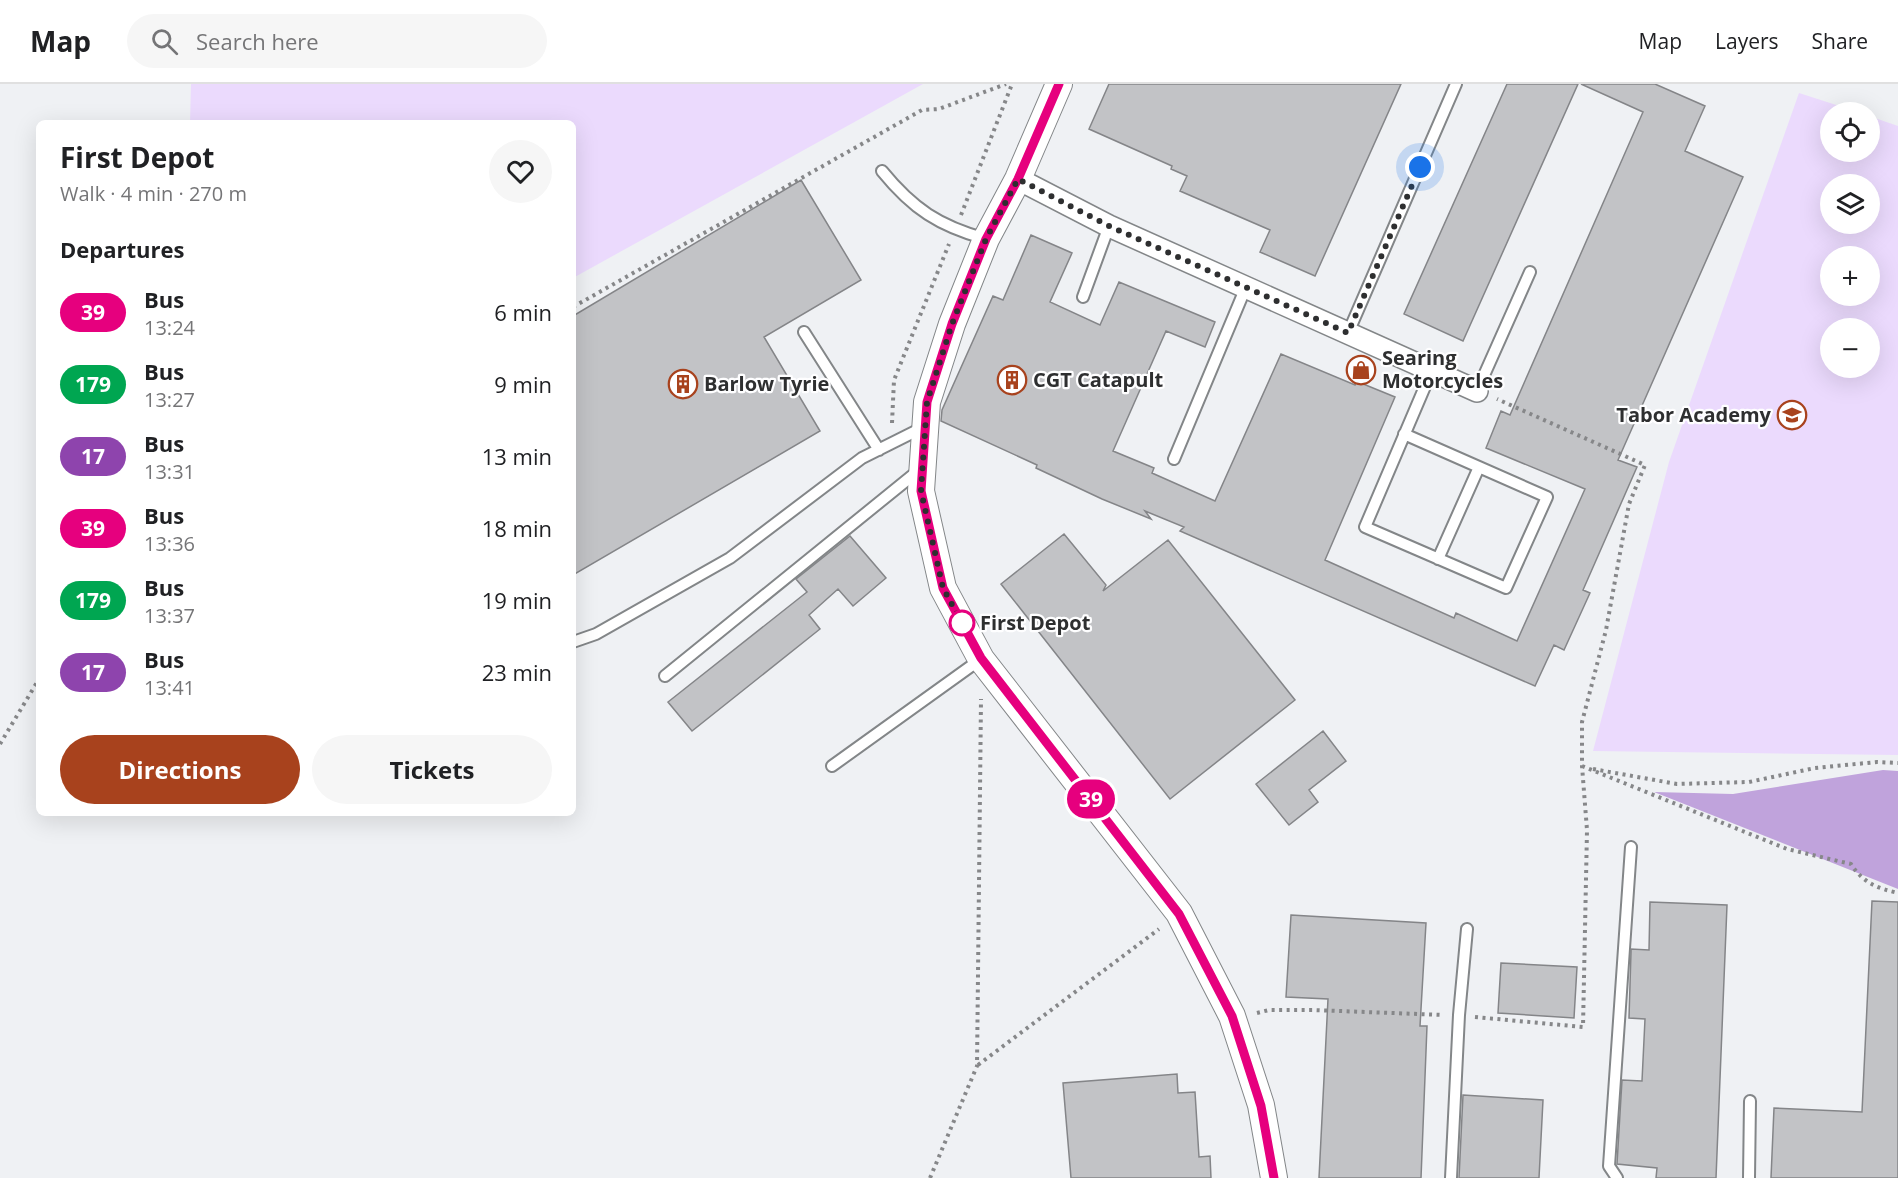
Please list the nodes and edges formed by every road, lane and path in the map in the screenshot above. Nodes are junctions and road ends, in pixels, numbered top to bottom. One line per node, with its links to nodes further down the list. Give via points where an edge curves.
1 (1006, 84): 13 (path, via 939,109 922,110)
2 (1012, 84): 8 (path)
3 (1059, 84): 6 (street)
4 (1456, 84): 15 (lane)
5 (882, 171): 8 (lane, via 905,200)
6 (1018, 179): 7 (street); 9 (street)
7 (1109, 226): 11 (street); 12 (lane)
8 (955, 231): 9 (lane); 20 (path, via 894,380)
9 (986, 239): 18 (street, via 952,324 927,402)
10 (1530, 272): 17 (lane)
11 (1246, 287): 15 (street); 22 (lane)
12 (1083, 297)
13 (576, 305)
14 (804, 332): 21 (lane)
15 (1348, 333): 16 (street)
16 (1432, 370): 17 (street); 19 (lane)
17 (1477, 391): 33 (path, via 1645,465 1629,504 1606,630 1582,722)
18 (925, 427): 20 (lane); 24 (street)
19 (1404, 434): 23 (lane); 25 (lane, via 1365,527)
20 (894, 443): 21 (lane)
21 (879, 450): 26 (lane, via 861,458 730,558 596,634)
22 (1174, 459)
23 (1479, 467): 25 (lane); 25 (lane, via 1547,497 1506,588)
24 (921, 469): 27 (street, via 921,491 943,588); 28 (lane)
25 (1438, 559)
26 (576, 641)
27 (981, 658): 32 (lane); 36 (street); 38 (path)
28 (665, 676)
29 (36, 684): 30 (path)
30 (0, 744)
31 (1898, 763): 33 (path, via 1815,768 1749,782 1677,784)
32 (832, 766)
33 (1582, 766): 35 (path, via 1787,849 1851,864 1859,878 1877,888)
34 (1631, 847): 43 (lane, via 1609,1166)
35 (1898, 892)
36 (1179, 914): 38 (path); 41 (street, via 1232,1016 1261,1106)
37 (1467, 929): 42 (lane)
38 (977, 1066): 40 (path)
39 (1750, 1101): 44 (lane)
40 (930, 1178)
41 (1274, 1178)
42 (1451, 1178)
43 (1617, 1178)
44 (1749, 1178)

